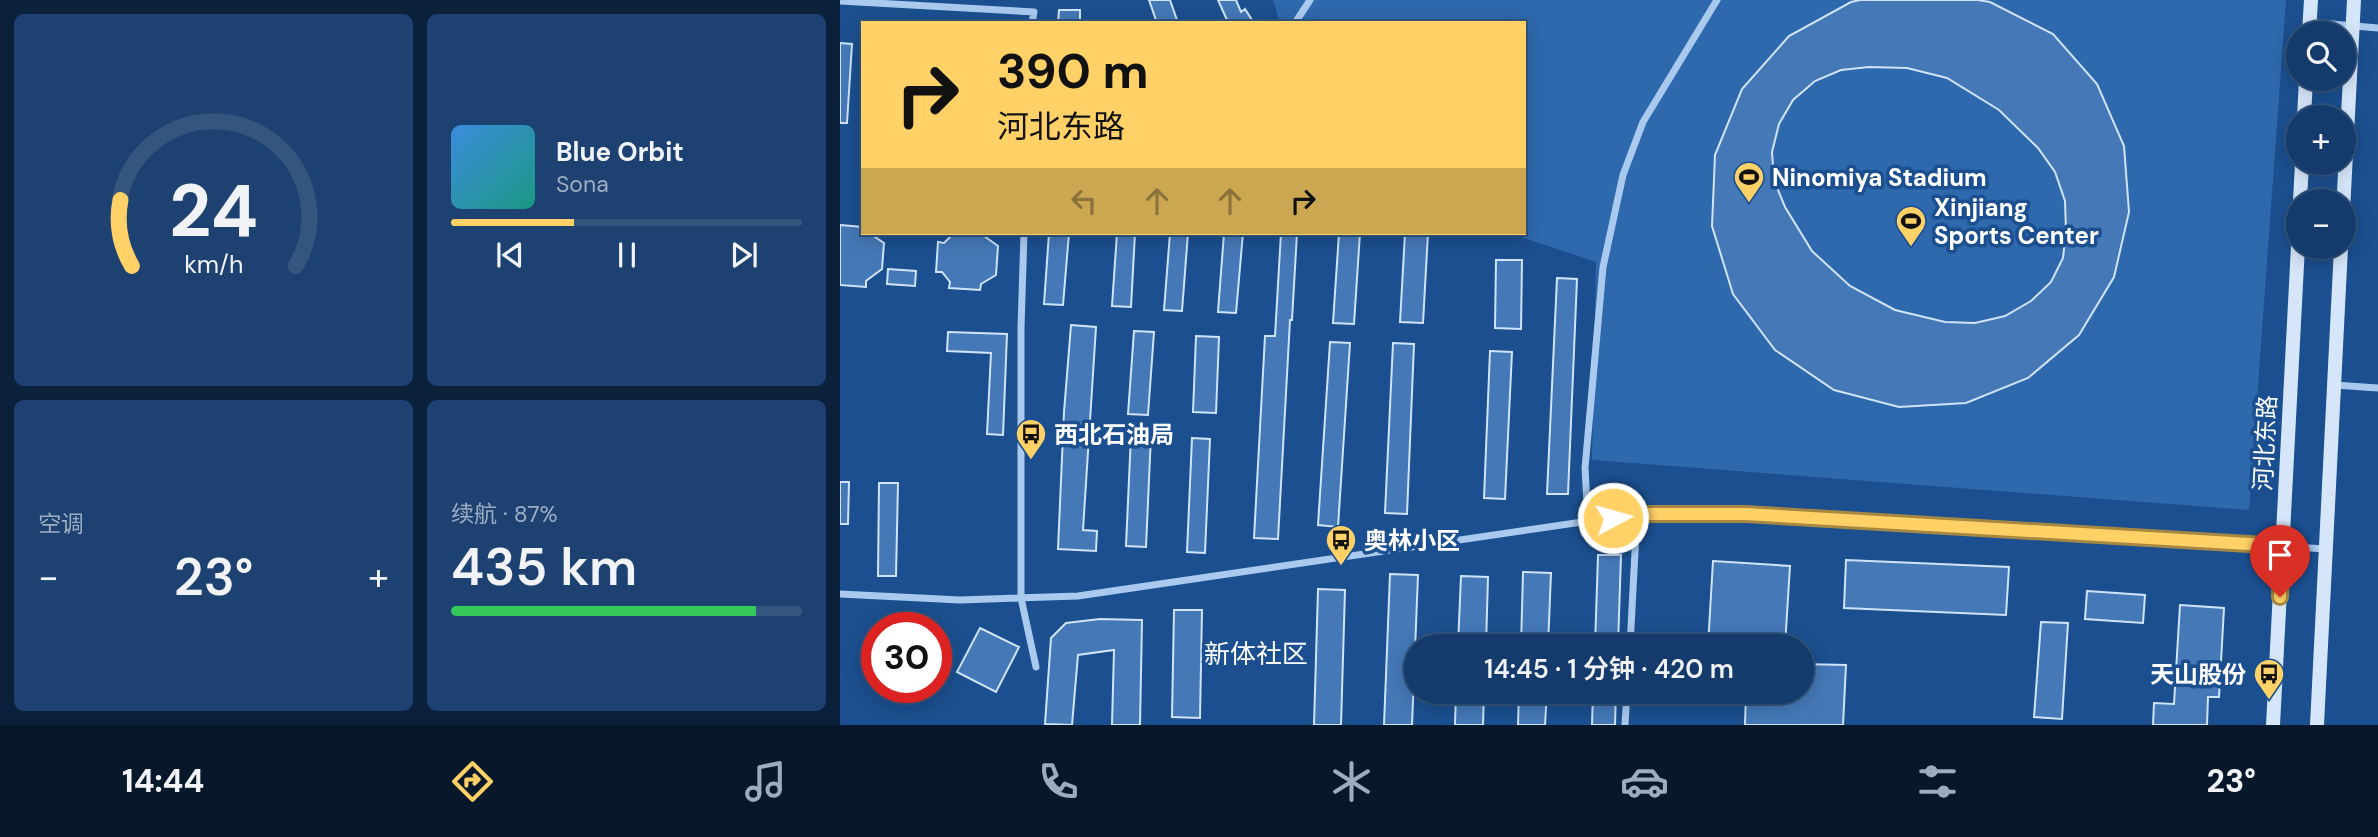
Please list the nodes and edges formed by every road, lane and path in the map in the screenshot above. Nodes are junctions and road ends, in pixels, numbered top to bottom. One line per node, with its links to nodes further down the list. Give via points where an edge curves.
1 (1310, 0): 7 (street)
2 (1717, 0): 20 (street, via 1643,122 1623,175 1603,267 1585,468)
3 (2311, 0): 8 (main road)
4 (2354, 0): 9 (main road)
5 (840, 1): 6 (street, via 1034,12)
6 (1032, 21)
7 (1296, 21)
8 (2309, 21)
9 (2353, 21)
10 (2356, 26): 11 (street)
11 (2378, 28)
12 (2349, 91): 13 (main road)
13 (2344, 189)
14 (1024, 235): 24 (street)
15 (2297, 259): 21 (main road, 河北东路)
16 (2340, 259): 17 (main road)
17 (2334, 385): 18 (street); 22 (main road)
18 (2378, 388)
19 (1637, 514): 20 (street); 21 (street, via 1746,514); 25 (street)
20 (1588, 521): 24 (street, via 1078,596)
21 (2282, 546): 22 (street); 29 (main road, 河北东路)
22 (2326, 549): 30 (main road)
23 (840, 594): 24 (street)
24 (1021, 598): 26 (street)
25 (1631, 634)
26 (1036, 667)
27 (1626, 704): 28 (street)
28 (1625, 725)
29 (2273, 725)
30 (2317, 725)

